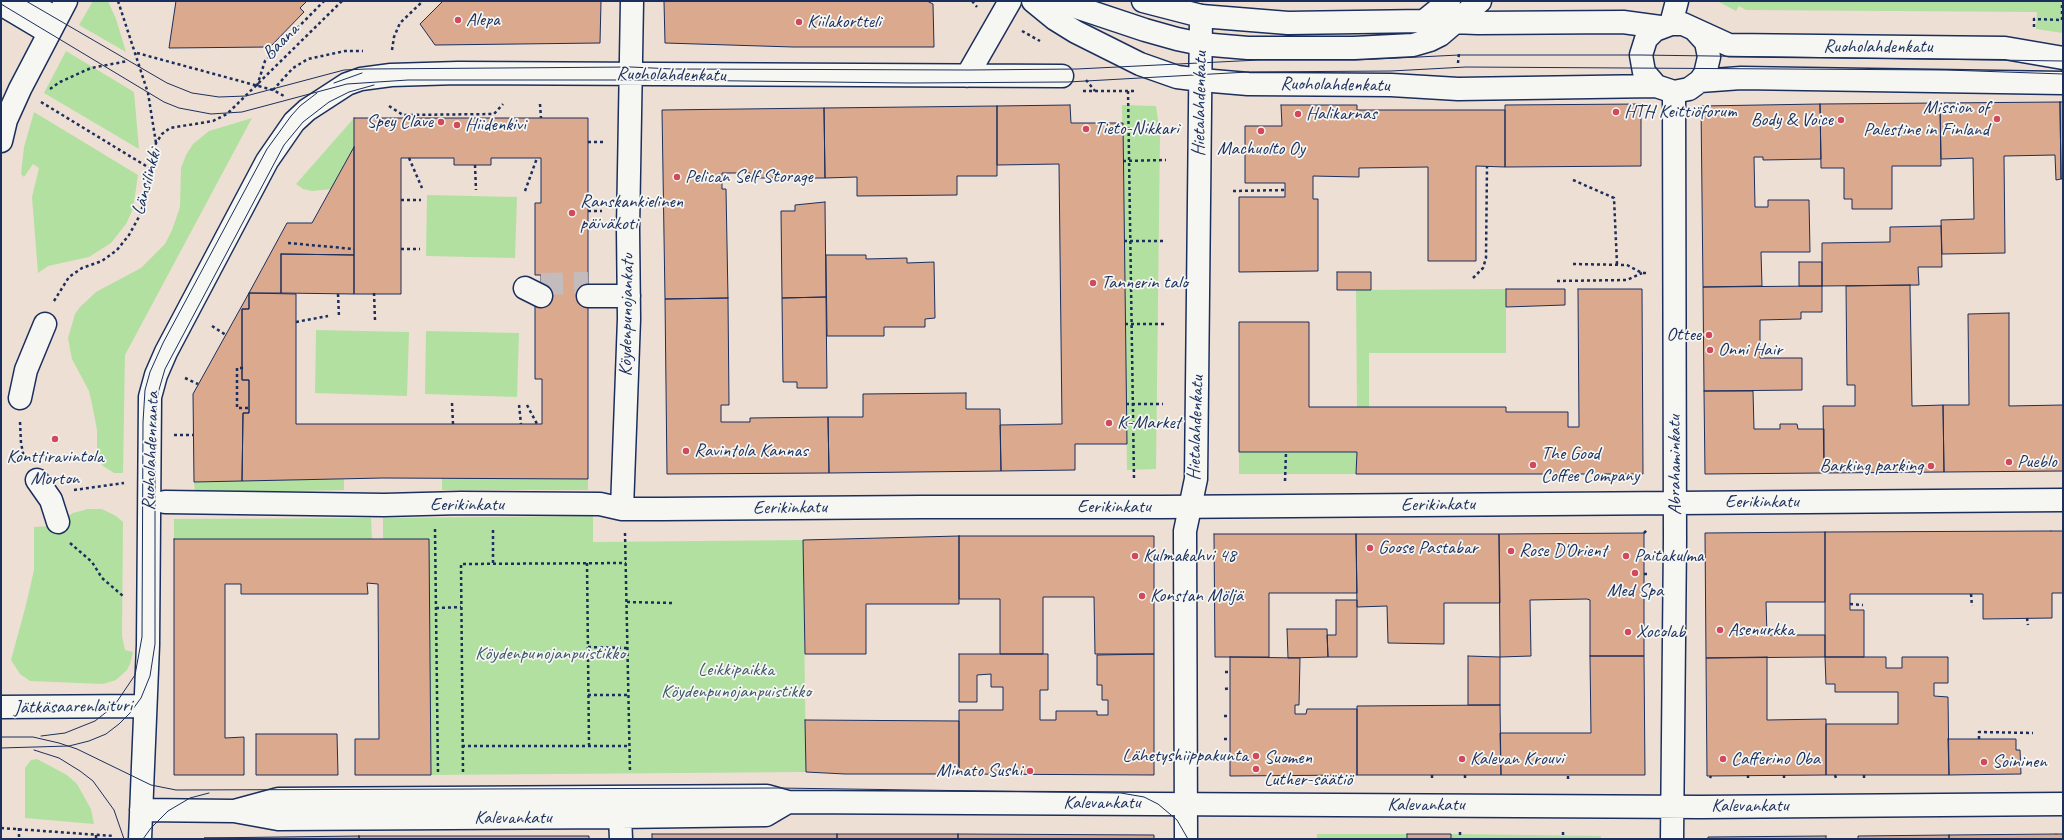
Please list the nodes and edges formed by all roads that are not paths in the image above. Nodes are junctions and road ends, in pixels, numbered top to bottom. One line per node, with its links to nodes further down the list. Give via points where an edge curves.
1 (26, 1): 13 (street)
2 (40, 1): 13 (street)
3 (632, 1): 21 (street, Köydenpunojankatu)
4 (1010, 1): 23 (street)
5 (1034, 1): 25 (street, Ruoholahdenkatu, via 1055,19 1076,32 1140,64 1177,76)
6 (1058, 1): 19 (street, Ruoholahdenkatu, via 1145,30)
7 (1143, 1): 12 (street)
8 (1448, 1): 14 (street)
9 (1480, 1): 15 (street, Ruoholahdenkatu)
10 (1677, 1): 17 (street)
11 (1, 4): 13 (street)
12 (1201, 16): 14 (street, via 1288,24); 19 (street, Hietalahdenkatu)
13 (57, 17): 16 (street); 29 (street, via 6,120)
14 (1424, 21): 15 (street)
15 (1456, 22): 17 (street, via 1623,22); 19 (street, Ruoholahdenkatu, via 1440,35 1413,45 1248,48)
16 (1, 23)
17 (1666, 25): 18 (street, via 1683,24); 28 (street, via 1646,39 1641,55 1644,72)
18 (1695, 30): 20 (street, Ruoholahdenkatu, via 1729,45 2005,48); 26 (street, via 1706,42 1709,57 1708,68)
19 (1201, 44): 25 (street, Hietalahdenkatu)
20 (2063, 58)
21 (631, 74): 22 (street, Ruoholahdenkatu, via 458,73); 23 (street, Ruoholahdenkatu); 30 (street, Köydenpunojankatu)
22 (376, 76): 41 (street, Ruoholahdenranta, via 347,84 332,92 294,122 279,141 156,375 150,397 149,417 148,644)
23 (967, 76): 24 (street, Ruoholahdenkatu)
24 (1062, 76)
25 (1201, 80): 28 (street, Ruoholahdenkatu, via 1458,89); 38 (street, Hietalahdenkatu, via 1197,463)
26 (1700, 81): 27 (street, Ruoholahdenkatu, via 1741,78); 28 (street, via 1689,89)
27 (2063, 83)
28 (1665, 89): 37 (street, Abrahaminkatu, via 1673,272)
29 (1, 141)
30 (629, 288): 31 (street); 39 (street, Köydenpunojankatu)
31 (588, 290)
32 (45, 324): 33 (street, via 26,370)
33 (20, 398)
34 (37, 480): 40 (street, via 51,500)
35 (2063, 500): 37 (street, Eerikinkatu)
36 (165, 502): 39 (street, Eerikinkatu, via 600,504)
37 (1675, 502): 38 (street, Eerikinkatu); 46 (street, Abrahaminkatu)
38 (1190, 507): 39 (street, Eerikinkatu); 44 (street, Hietalahdenkatu, via 1185,531)
39 (622, 509)
40 (58, 522)
41 (145, 706): 42 (street, Jätkäsaarenlaituri); 47 (street, Ruoholahdenranta)
42 (1, 708)
43 (788, 802): 44 (street, Kalevankatu); 48 (street, Kalevankatu, via 767,796 278,799); 49 (street, Kalevankatu, via 766,815)
44 (1186, 804): 46 (street, Kalevankatu); 53 (street, Hietalahdenkatu)
45 (2063, 804): 46 (street, Kalevankatu)
46 (1673, 806): 50 (street, Abrahaminkatu)
47 (141, 810): 48 (street, Kalevankatu); 51 (street, Ruoholahdenranta)
48 (234, 811): 49 (street, Kalevankatu, via 278,819)
49 (620, 817): 52 (street)
50 (1672, 836)
51 (140, 839)
52 (621, 839)
53 (1186, 839)

